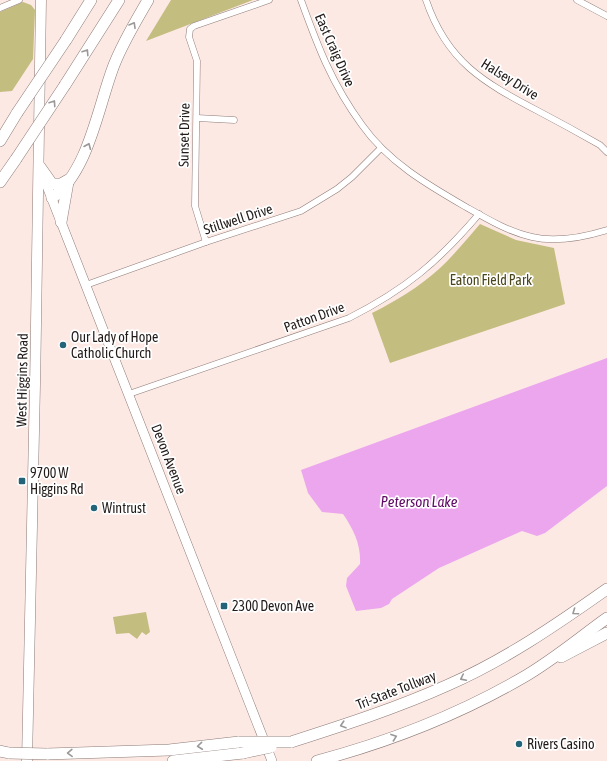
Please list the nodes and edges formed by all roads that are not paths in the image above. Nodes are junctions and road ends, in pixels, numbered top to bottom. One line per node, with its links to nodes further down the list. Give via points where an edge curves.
1 (19, 0): 11 (street)
2 (42, 0): 19 (main road, West Higgins Road, via 38,110)
3 (91, 0): 16 (highway, bridge)
4 (119, 0): 13 (highway)
5 (127, 0): 13 (highway)
6 (148, 0): 20 (highway, one-way to 6, via 83,158 104,94 126,40)
7 (269, 0): 14 (street, Sunset Drive, via 190,29 189,37 197,61)
8 (301, 0): 17 (street, East Craig Drive, via 332,78 363,127)
9 (426, 0): 18 (street, Halsey Drive, via 438,30 456,55 481,79 600,145)
10 (577, 0): 12 (street)
11 (0, 8)
12 (607, 16)
13 (110, 17): 21 (highway, one-way to 13, bridge)
14 (197, 118): 15 (street); 27 (street, Sunset Drive, via 195,206)
15 (234, 120)
16 (0, 140)
17 (381, 148): 24 (street, East Craig Drive, via 424,183); 27 (street, Stillwell Drive, via 352,177 306,208)
18 (607, 152)
19 (40, 167): 20 (highway, via 52,184 61,184); 22 (main road, Devon Avenue); 23 (main road, West Higgins Road)
20 (68, 180): 22 (highway, via 64,188); 25 (highway)
21 (0, 182)
22 (52, 198): 23 (main road); 25 (main road, Devon Avenue)
23 (39, 206): 36 (main road, West Higgins Road)
24 (479, 214): 26 (street, East Craig Drive, via 511,231 533,238 564,239); 29 (street, Patton Drive, via 436,262 381,302 349,318)
25 (61, 222): 28 (main road, Devon Avenue)
26 (607, 230)
27 (206, 242): 28 (street, Stillwell Drive)
28 (86, 284): 29 (main road, Devon Avenue)
29 (129, 394): 38 (main road, Devon Avenue)
30 (607, 589): 34 (highway, Tri-State Tollway, one-way to 34, bridge, via 552,628 449,685 394,708 291,742)
31 (607, 618): 33 (highway)
32 (607, 634): 33 (highway)
33 (523, 677): 39 (highway, one-way to 33, via 422,727)
34 (241, 747): 35 (highway, one-way to 35, bridge, via 47,754); 37 (highway, Tri-State Tollway)
35 (3, 753)
36 (27, 761)
37 (173, 761)
38 (272, 761)
39 (317, 761)

